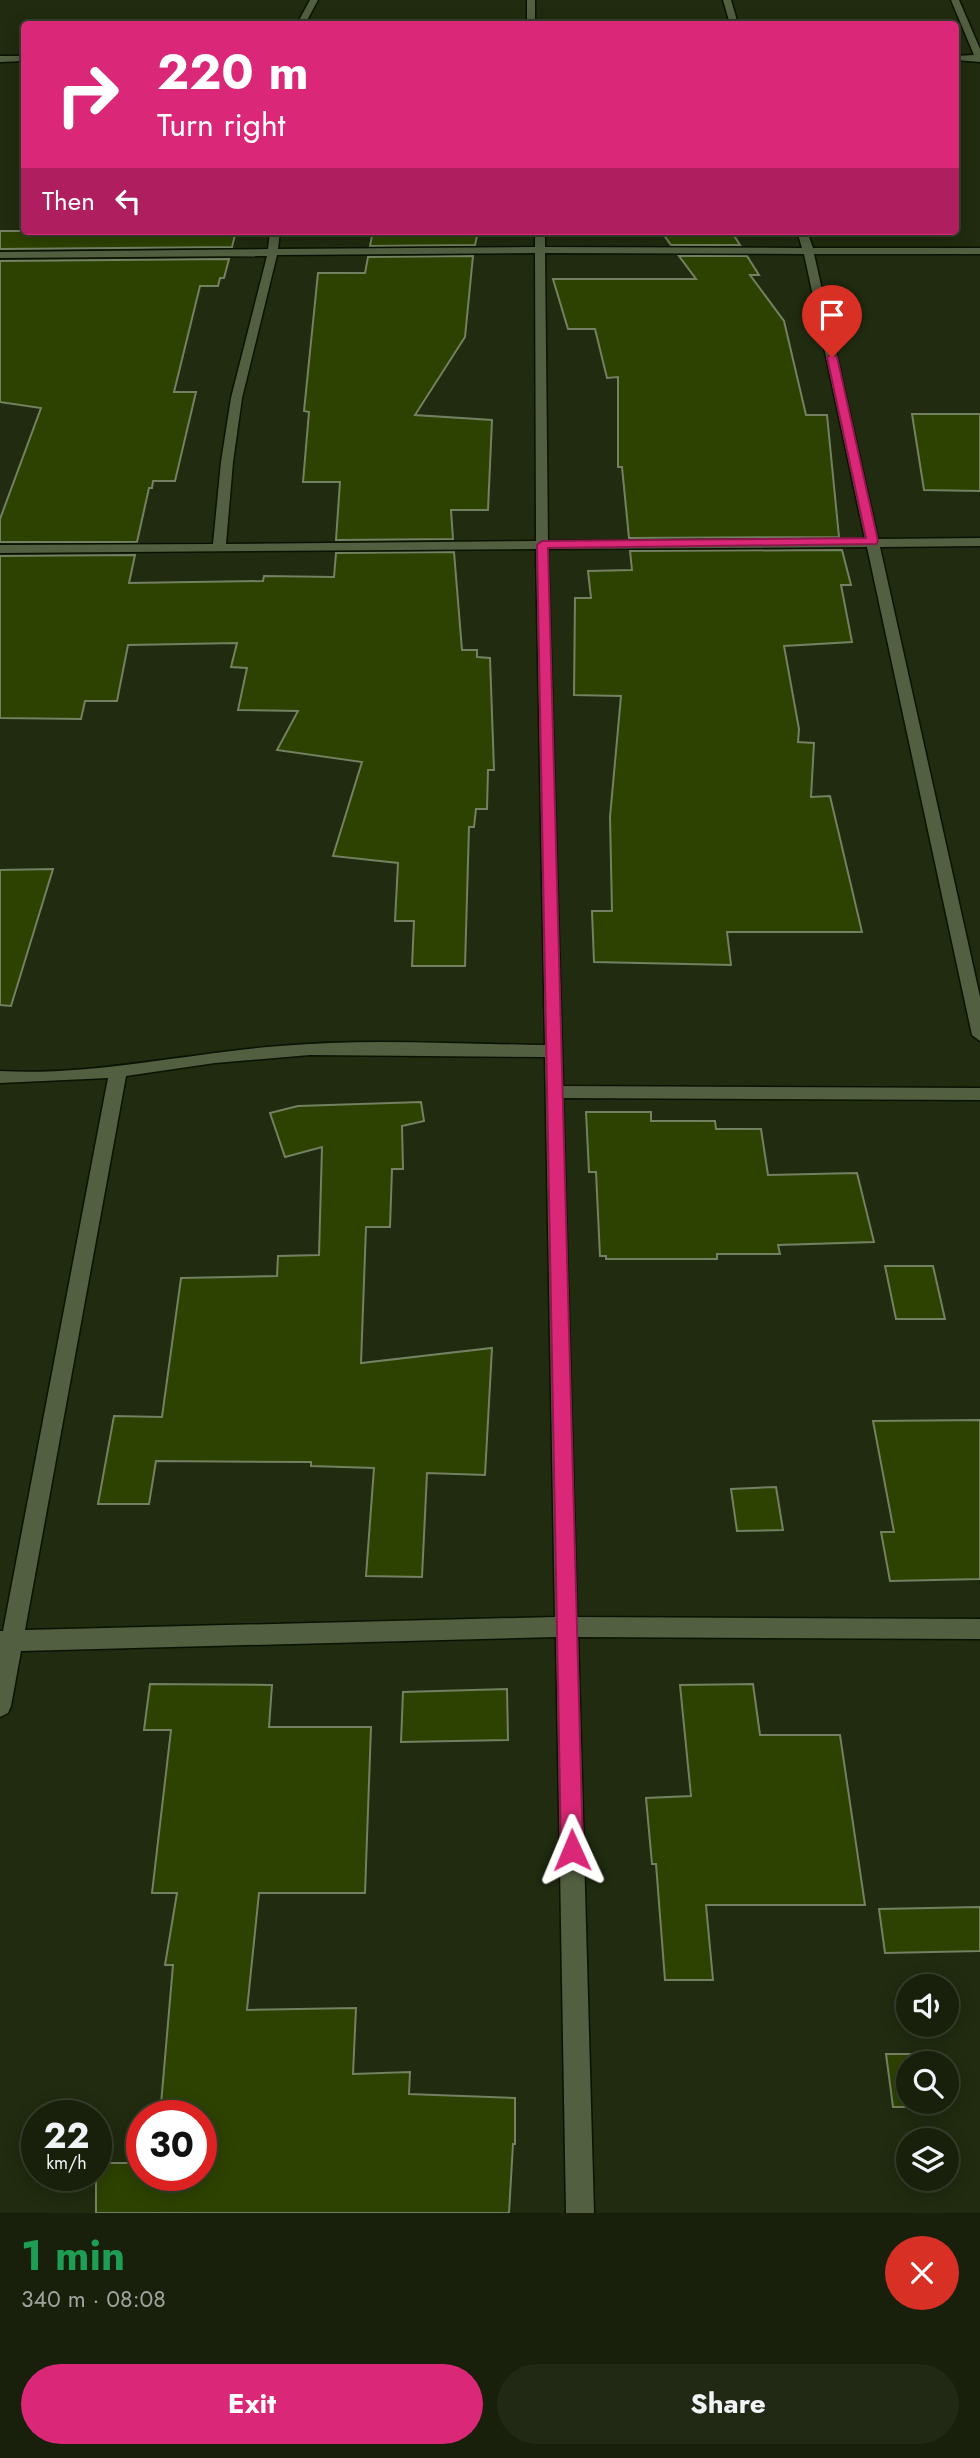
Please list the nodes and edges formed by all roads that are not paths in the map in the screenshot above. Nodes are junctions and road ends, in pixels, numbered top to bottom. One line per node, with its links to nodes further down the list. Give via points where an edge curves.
1 (314, 0): 5 (street)
2 (531, 0): 6 (street)
3 (727, 0): 7 (street)
4 (955, 0): 10 (street)
5 (303, 21)
6 (531, 21)
7 (733, 21)
8 (21, 58): 11 (street)
9 (959, 58): 10 (street)
10 (980, 58)
11 (0, 59)
12 (275, 235): 19 (street)
13 (540, 235): 15 (street)
14 (803, 235): 17 (street)
15 (541, 250): 17 (street); 19 (street); 22 (street)
16 (980, 251): 17 (street)
17 (809, 252): 20 (street)
18 (0, 255): 19 (street)
19 (273, 255): 23 (street, via 225,453)
20 (872, 541): 21 (street); 22 (street); 25 (street)
21 (980, 542)
22 (542, 545): 23 (street); 26 (street)
23 (219, 547): 24 (street)
24 (0, 549)
25 (980, 1035)
26 (553, 1051): 27 (street, via 310,1049); 29 (street)
27 (118, 1072): 28 (street); 33 (street)
28 (0, 1077)
29 (554, 1092): 30 (street); 31 (street)
30 (980, 1094)
31 (567, 1628): 32 (street); 33 (street); 35 (street)
32 (980, 1629)
33 (6, 1641): 34 (street)
34 (0, 1706)
35 (580, 2213)

